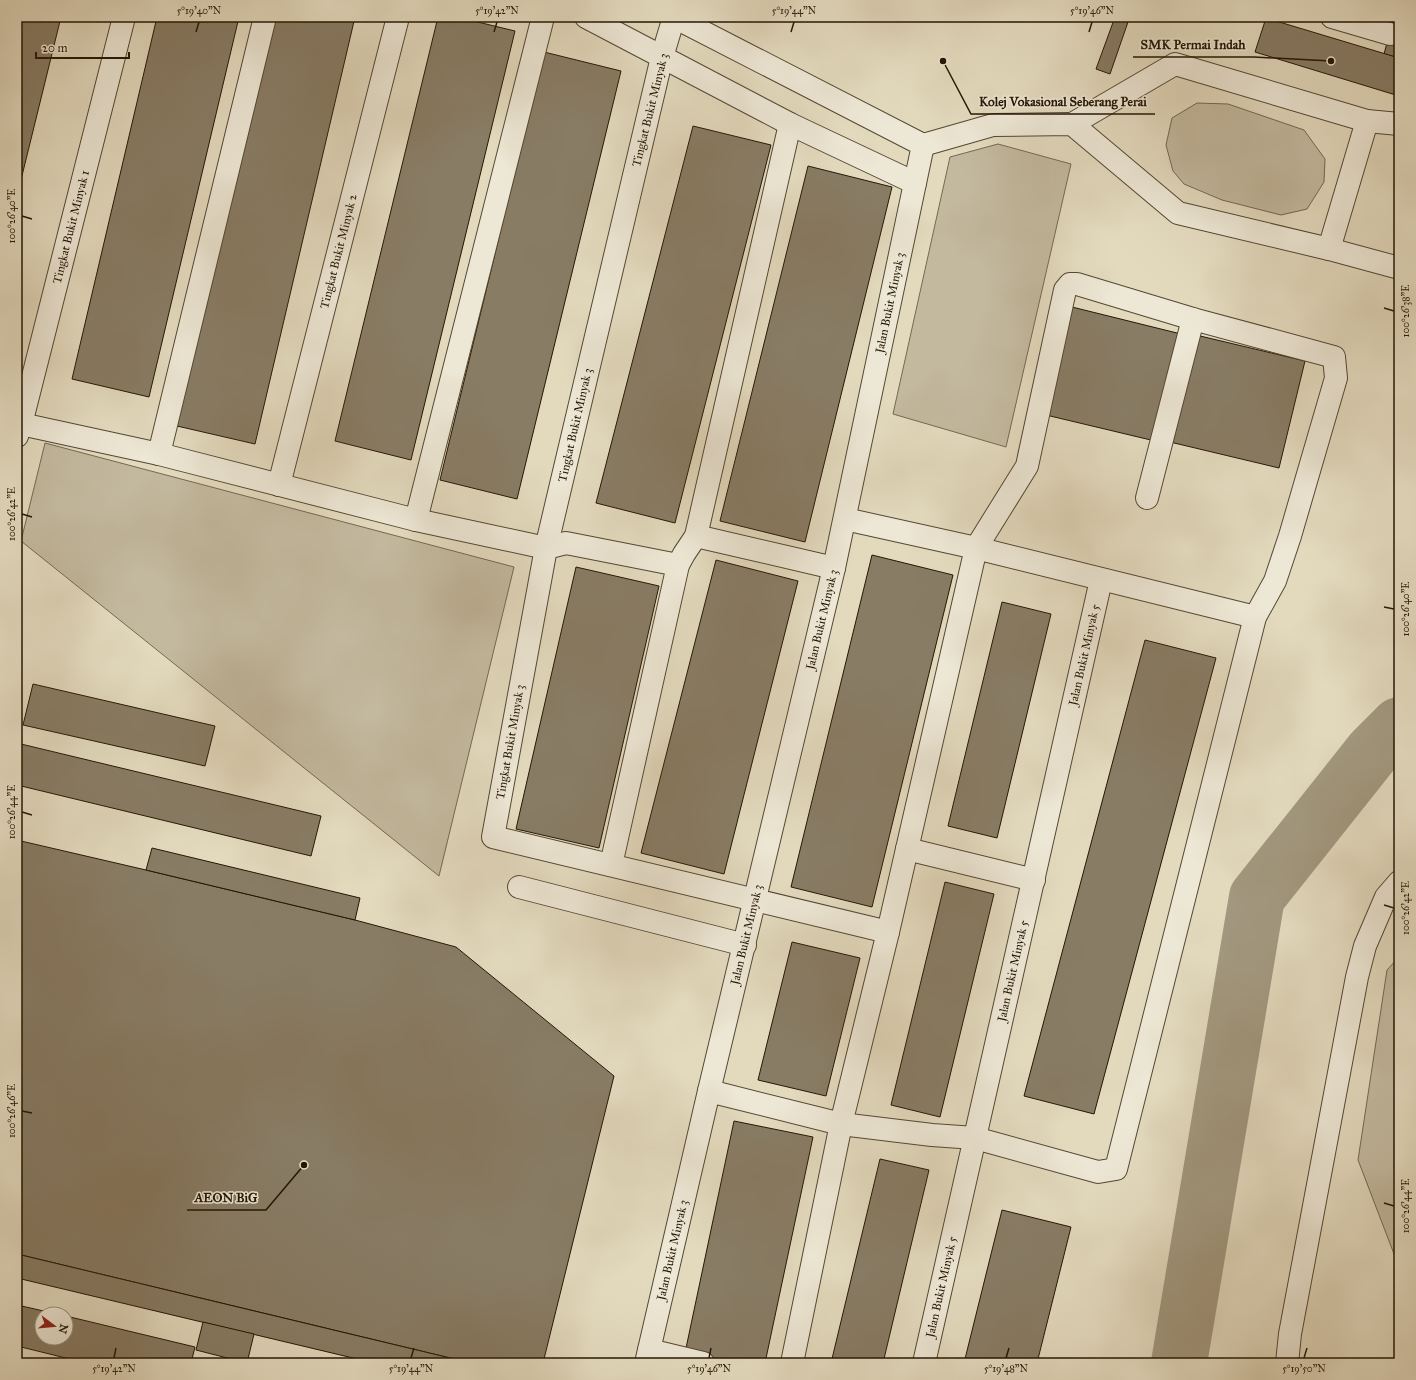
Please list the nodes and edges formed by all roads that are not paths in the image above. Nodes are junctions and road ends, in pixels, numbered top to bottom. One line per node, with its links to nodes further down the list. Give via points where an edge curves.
1 (124, 17): 19 (street, Tingkat Bukit Minyak 1)
2 (265, 17): 20 (street)
3 (398, 17): 21 (street, Tingkat Bukit Minyak 2)
4 (542, 17): 24 (street)
5 (586, 17): 9 (street)
6 (674, 17): 9 (street, Tingkat Bukit Minyak 3); 14 (street)
7 (1332, 17): 8 (street)
8 (1390, 34)
9 (662, 57): 11 (street); 26 (street, Tingkat Bukit Minyak 3)
10 (1367, 121): 12 (street, via 1175,64); 13 (street); 16 (street)
11 (790, 124): 15 (street); 25 (street)
12 (1072, 124): 14 (street, via 993,125); 16 (street, via 1178,213)
13 (1399, 124)
14 (923, 145): 15 (street, Jalan Bukit Minyak 3)
15 (915, 183): 23 (street, Jalan Bukit Minyak 3)
16 (1329, 249): 17 (street)
17 (1399, 268)
18 (1193, 319): 22 (street); 27 (street, via 1070,284 1066,290 1027,466); 31 (street, via 1334,357 1336,378 1290,536 1275,581)
19 (19, 430): 20 (street)
20 (160, 454): 21 (street)
21 (280, 485): 24 (street)
22 (1147, 498)
23 (845, 519): 27 (street); 29 (street, Jalan Bukit Minyak 3)
24 (416, 520): 26 (street)
25 (696, 536): 28 (street); 29 (street)
26 (546, 548): 28 (street, via 566,543); 33 (street, Tingkat Bukit Minyak 3, via 493,836)
27 (976, 548): 30 (street); 32 (street)
28 (678, 565): 33 (street)
29 (834, 568): 37 (street, Jalan Bukit Minyak 3)
30 (1101, 580): 31 (street); 34 (street, Jalan Bukit Minyak 5)
31 (1255, 616): 42 (street, via 1116,1169 1098,1172)
32 (907, 850): 34 (street); 38 (street)
33 (611, 865): 37 (street)
34 (1034, 880): 42 (street, Jalan Bukit Minyak 5)
35 (1399, 882): 47 (street, via 1386,897 1365,946 1356,977 1290,1334)
36 (519, 887): 39 (street)
37 (756, 900): 38 (street); 39 (street, Jalan Bukit Minyak 3)
38 (888, 932): 41 (street)
39 (745, 945): 40 (street, Jalan Bukit Minyak 3)
40 (709, 1091): 41 (street); 43 (street, Jalan Bukit Minyak 3)
41 (841, 1124): 42 (street); 45 (street)
42 (975, 1138): 46 (street, Jalan Bukit Minyak 5)
43 (647, 1357): 44 (street)
44 (703, 1363)
45 (792, 1363)
46 (924, 1363)
47 (1287, 1363)

